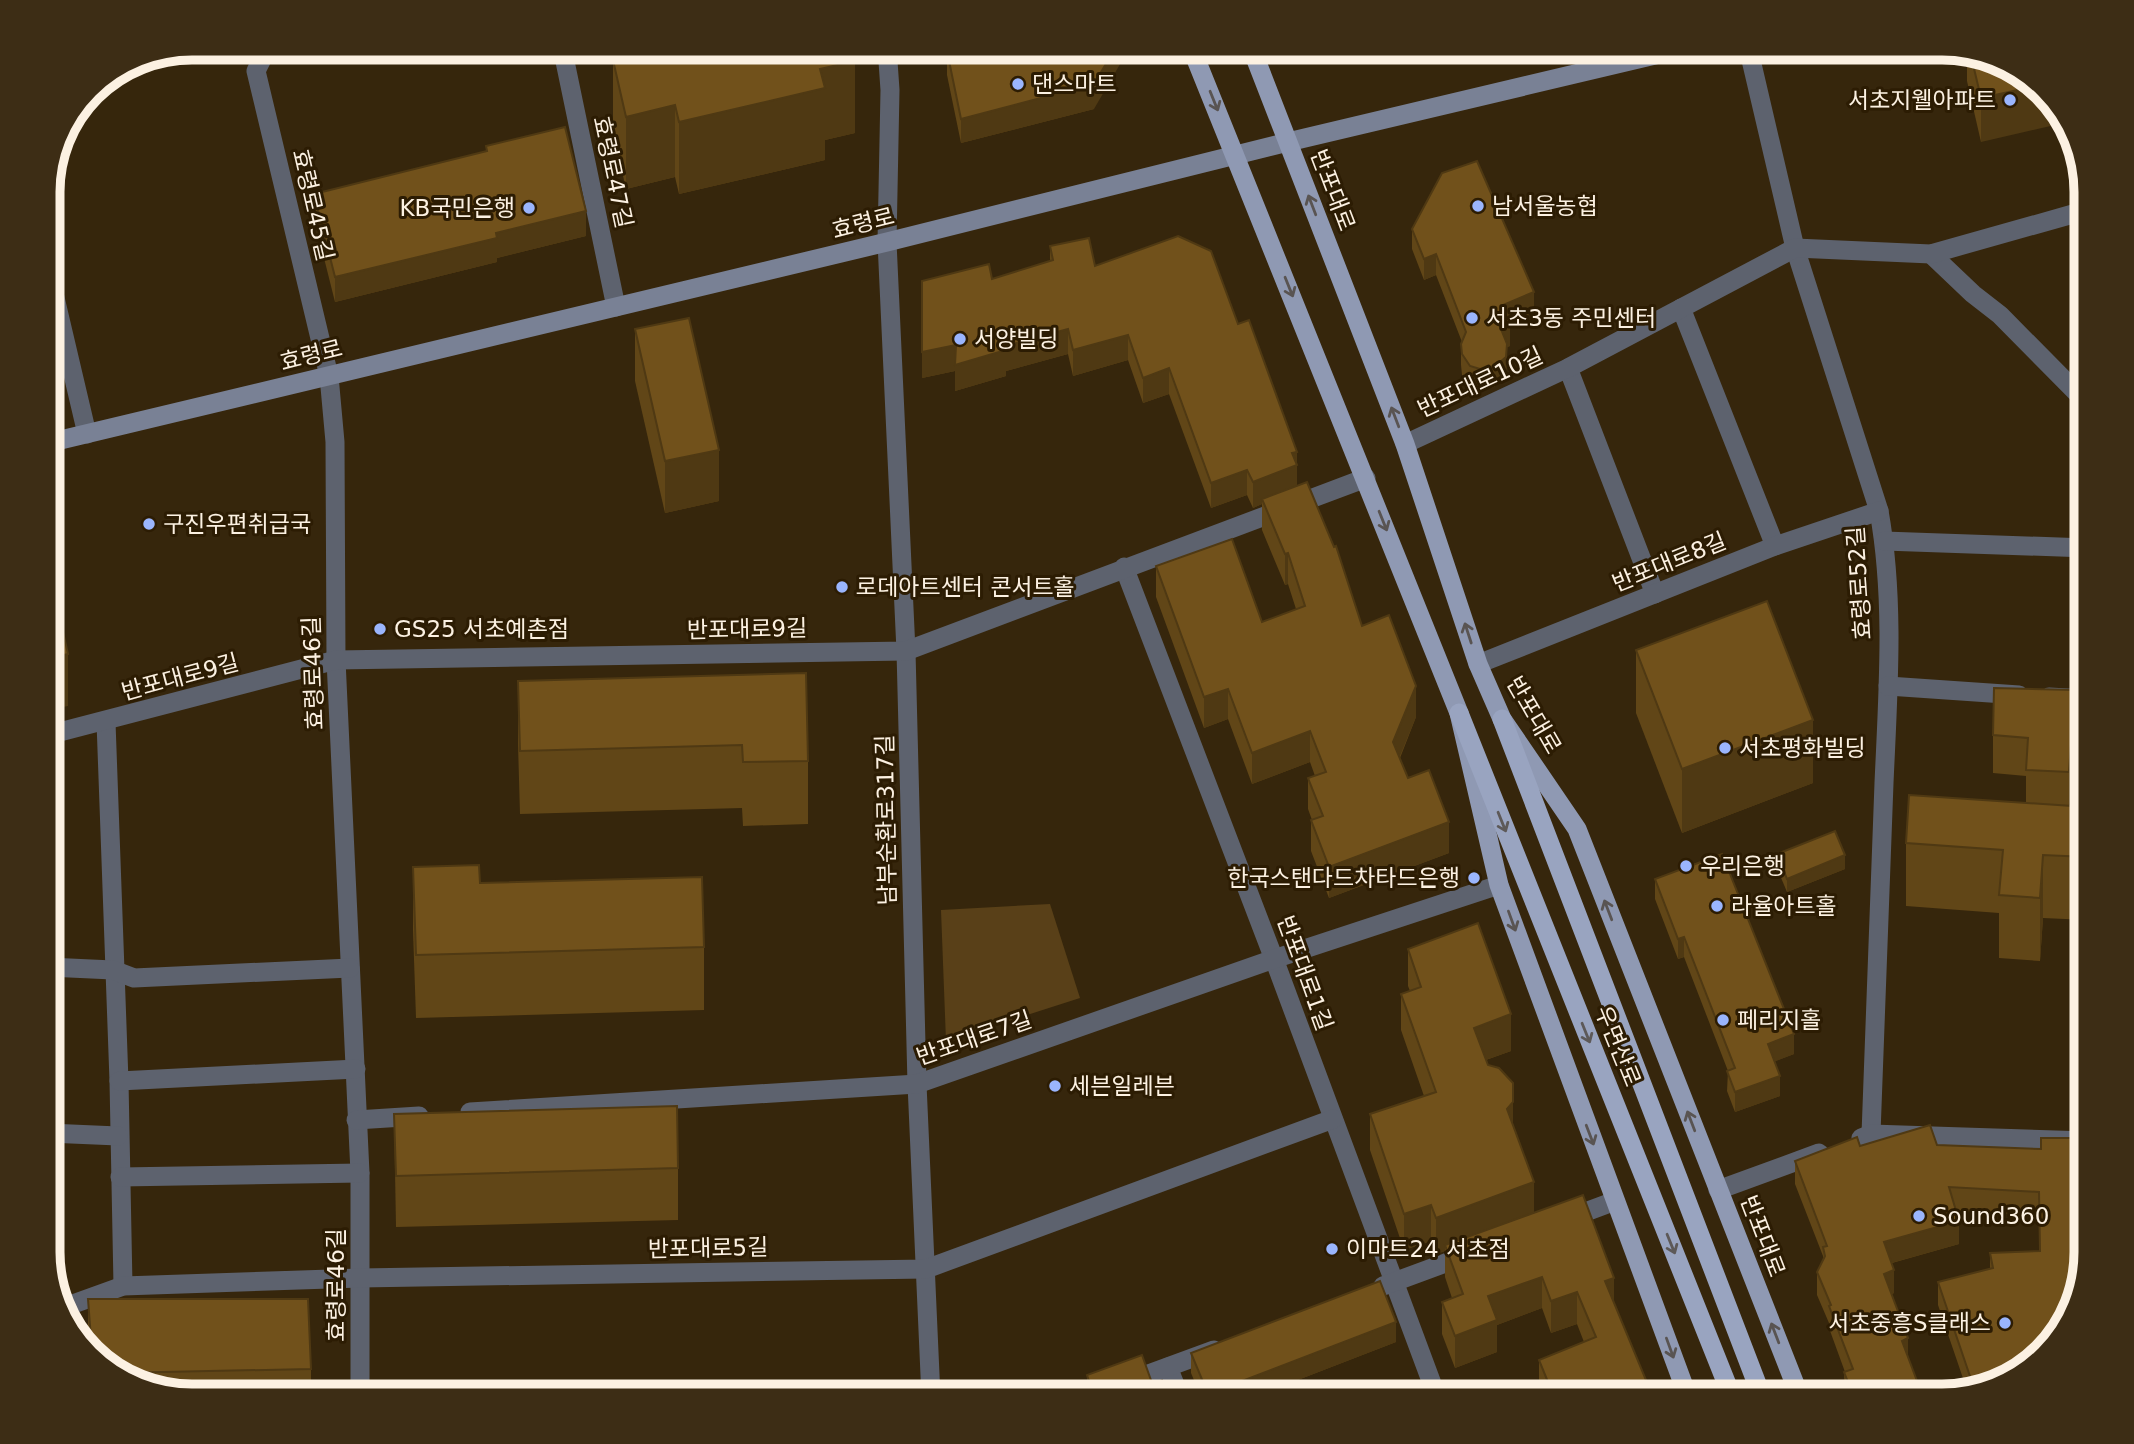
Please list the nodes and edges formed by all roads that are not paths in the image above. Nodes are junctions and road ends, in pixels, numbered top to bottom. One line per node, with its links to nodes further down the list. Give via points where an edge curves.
1 (262, 60): 18 (street, 효령로45길, via 256,71)
2 (565, 60): 14 (street, 효령로47길)
3 (888, 60): 11 (street, 남부순환로317길)
4 (1196, 60): 9 (main road, one-way to 9)
5 (1256, 60): 8 (main road, 반포대로)
6 (1634, 60): 8 (main road, 효령로)
7 (1751, 60): 12 (street, 효령로52길)
8 (1287, 142): 9 (main road, 효령로); 22 (main road, 반포대로, one-way to 8)
9 (1236, 155): 11 (main road, 효령로); 23 (main road, one-way to 23)
10 (2074, 214): 13 (street)
11 (887, 242): 14 (main road, 효령로); 30 (street, 남부순환로317길)
12 (1795, 248): 13 (street); 15 (street, 반포대로10길); 24 (street, 효령로52길)
13 (1931, 254): 19 (street)
14 (617, 307): 18 (main road, 효령로)
15 (1681, 308): 17 (street, 반포대로10길); 26 (street)
16 (60, 318): 20 (street)
17 (1568, 368): 22 (street, 반포대로10길); 29 (street)
18 (329, 376): 20 (main road, 효령로); 31 (street, 효령로46길, via 335,442)
19 (2074, 390)
20 (88, 433): 21 (main road, 효령로)
21 (60, 440)
22 (1405, 444): 32 (main road, 반포대로, one-way to 22)
23 (1366, 478): 28 (street, 반포대로9길); 35 (main road, one-way to 35)
24 (1879, 511): 25 (street, 효령로52길); 26 (street, 반포대로8길)
25 (1884, 541): 27 (street); 33 (street, 효령로52길)
26 (1775, 546): 29 (street, 반포대로8길)
27 (2074, 548)
28 (1124, 567): 30 (street, 반포대로9길); 40 (street, 반포대로1길)
29 (1656, 594): 32 (street, 반포대로8길)
30 (906, 651): 31 (street, 반포대로9길); 46 (street, 남부순환로317길)
31 (336, 660): 37 (street, 반포대로9길); 42 (street, 효령로46길)
32 (1478, 664): 36 (main road, 반포대로)
33 (1888, 686): 34 (street); 50 (street, 효령로52길)
34 (2074, 698)
35 (1459, 713): 39 (main road); 73 (highway, 우면산로, one-way to 73)
36 (1502, 719): 55 (main road, 반포대로, one-way to 36, via 1577,829); 74 (highway, 우면산로)
37 (106, 722): 38 (street, 반포대로9길); 43 (street, 반포대로9길)
38 (60, 732)
39 (1499, 885): 40 (street, 반포대로7길); 56 (main road, one-way to 56)
40 (1274, 959): 46 (street, 반포대로7길); 47 (street, 반포대로1길)
41 (60, 968): 43 (street)
42 (350, 968): 43 (street, via 134,978); 44 (street, 효령로46길)
43 (113, 970): 45 (street, 반포대로9길)
44 (356, 1069): 45 (street); 48 (street, 효령로46길)
45 (119, 1080): 51 (street, 반포대로9길)
46 (917, 1084): 48 (street, 반포대로7길); 59 (street, 남부순환로317길)
47 (1333, 1119): 59 (street, 반포대로5길); 61 (street, 반포대로1길)
48 (356, 1120): 53 (street, 효령로46길)
49 (60, 1134): 51 (street)
50 (1871, 1134): 52 (street); 55 (street)
51 (118, 1136): 54 (street, 반포대로9길)
52 (2074, 1141)
53 (360, 1173): 54 (street); 60 (street, 효령로46길)
54 (120, 1177): 62 (street, 반포대로9길)
55 (1718, 1190): 75 (main road, 반포대로, one-way to 55)
56 (1615, 1201): 57 (street); 72 (main road, one-way to 72)
57 (1546, 1226)
58 (1483, 1249): 61 (street)
59 (926, 1269): 60 (street, 반포대로5길); 68 (street, 남부순환로317길)
60 (360, 1278): 62 (street, 반포대로5길); 67 (street, 효령로46길)
61 (1395, 1281): 63 (street); 71 (street, 반포대로1길)
62 (123, 1286): 64 (street, 반포대로5길)
63 (1370, 1291)
64 (71, 1305)
65 (1231, 1343): 66 (street)
66 (1168, 1367): 69 (street); 70 (street)
67 (360, 1384)
68 (930, 1384)
69 (1122, 1384)
70 (1175, 1384)
71 (1432, 1384)
72 (1683, 1384)
73 (1727, 1384)
74 (1757, 1384)
75 (1795, 1384)

